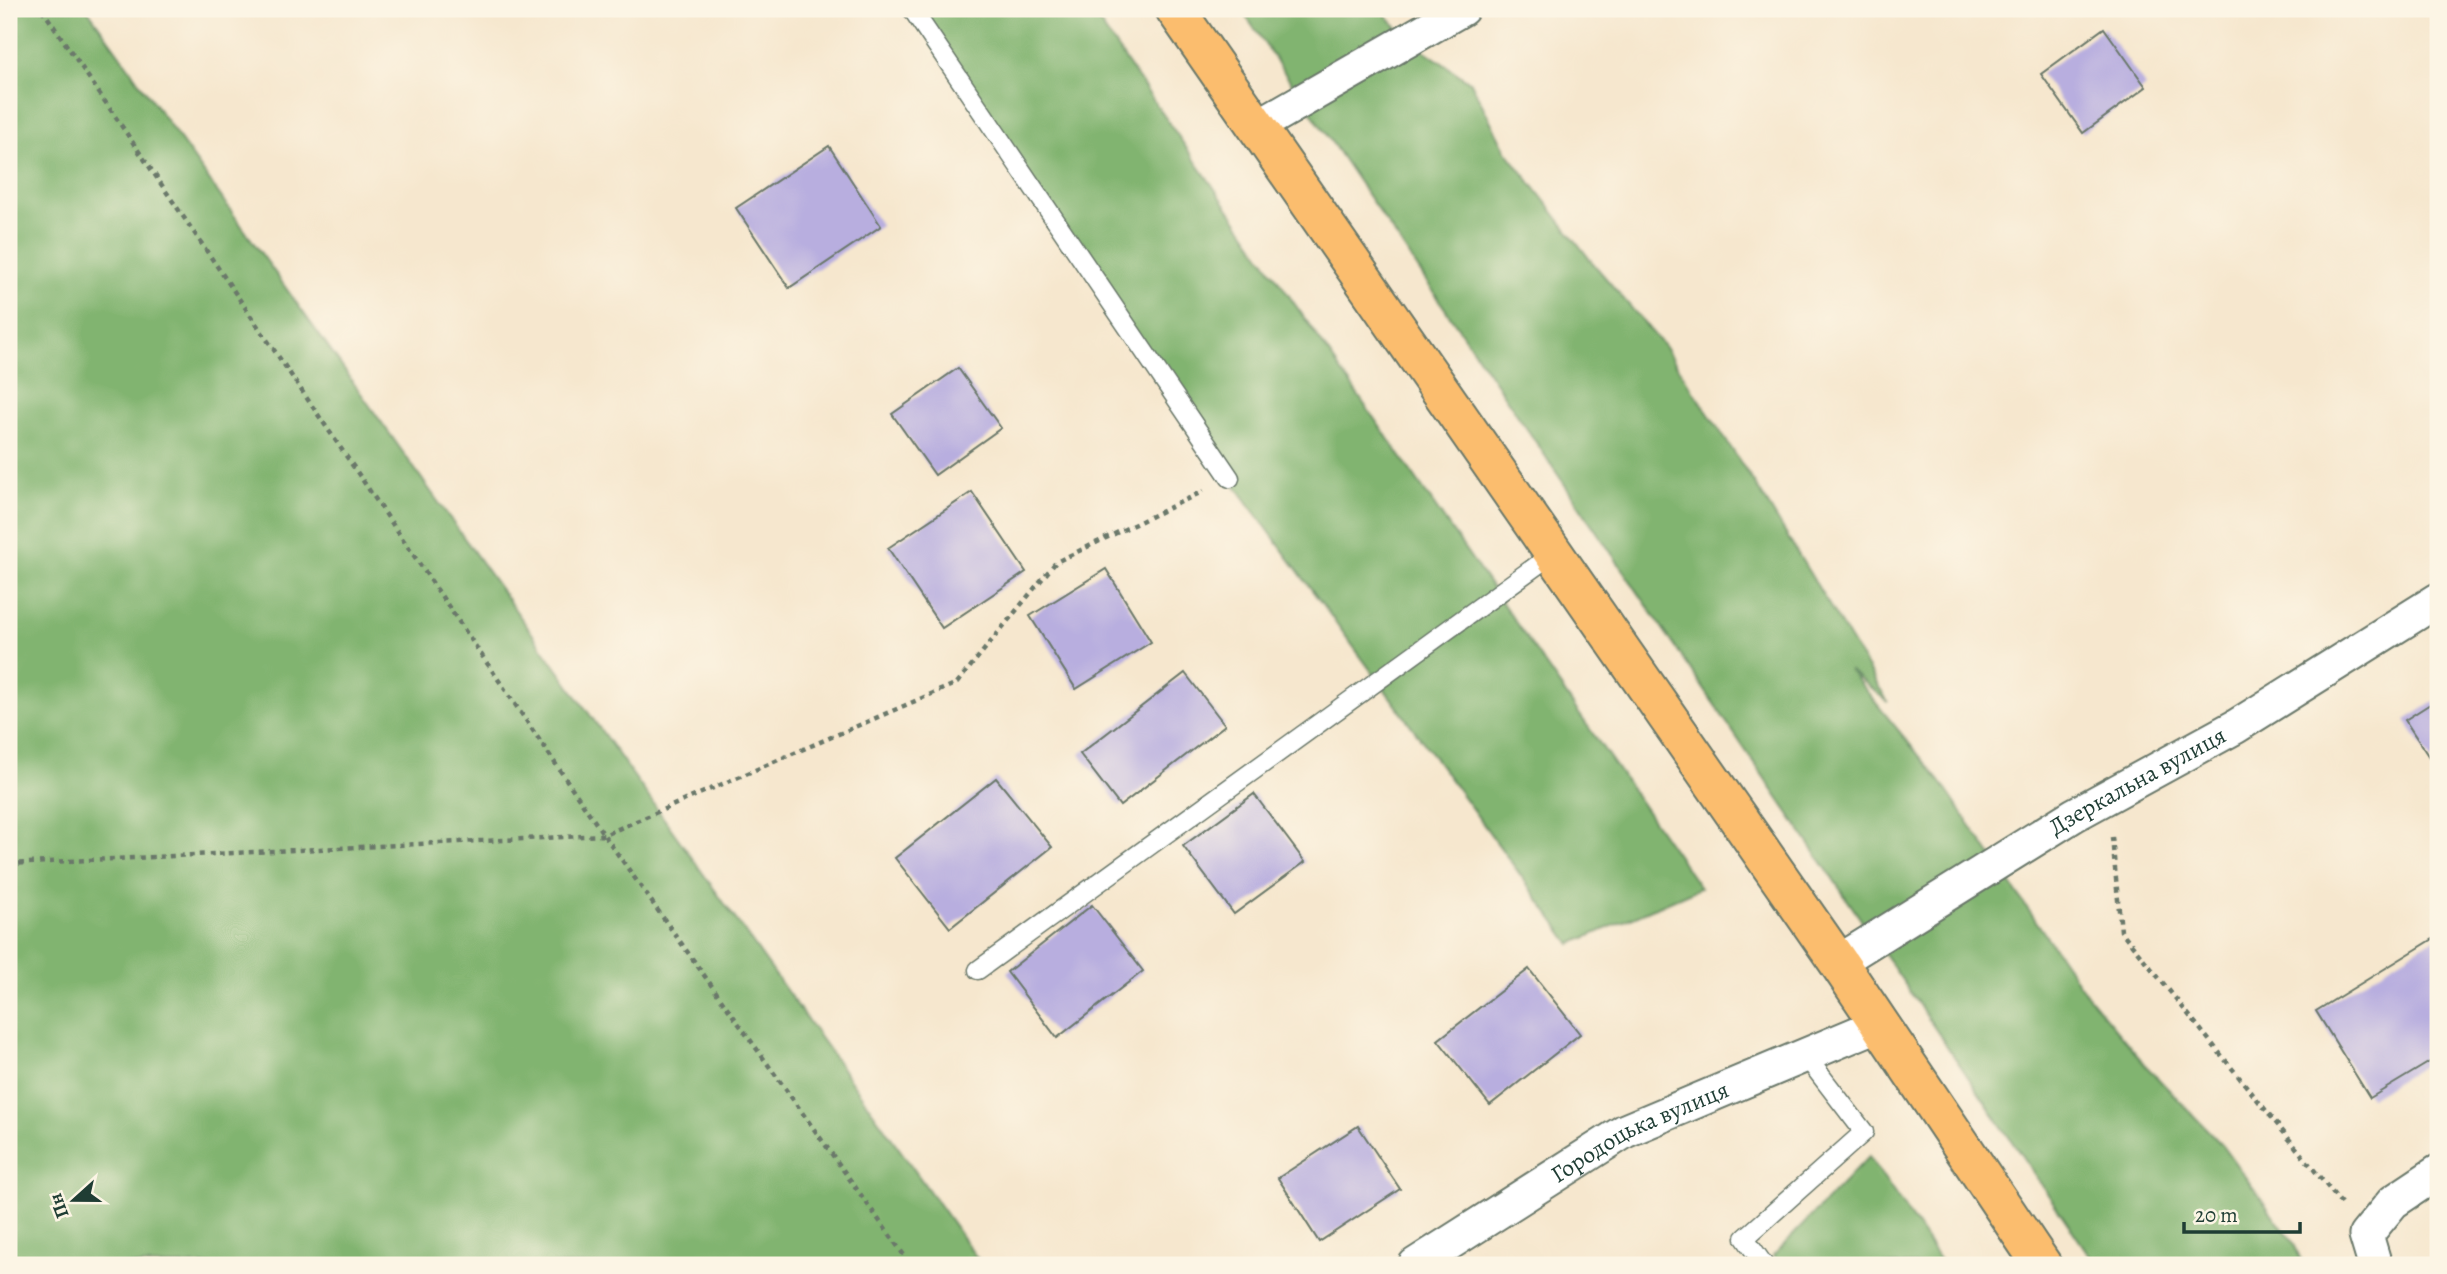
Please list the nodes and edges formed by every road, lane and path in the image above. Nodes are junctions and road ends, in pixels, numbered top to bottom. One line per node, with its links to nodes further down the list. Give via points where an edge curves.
1 (42, 9): 10 (path)
2 (912, 9): 6 (lane)
3 (1175, 9): 5 (highway)
4 (1462, 9): 5 (street)
5 (1258, 126): 7 (highway)
6 (1230, 478): 10 (path, via 1056,562 957,683)
7 (1554, 553): 12 (highway); 13 (lane)
8 (2438, 600): 9 (street, Дзеркальна вулиця, via 2235,727)
9 (2108, 797): 12 (street, Дзеркальна вулиця); 17 (path, via 2121,932)
10 (604, 835): 11 (path); 18 (path)
11 (9, 864)
12 (1838, 962): 14 (highway)
13 (978, 970)
14 (1880, 1024): 15 (street, Городоцька вулиця); 21 (highway)
15 (1805, 1055): 19 (street, Городоцька вулиця, via 1625,1131); 20 (lane, via 1864,1132 1745,1238)
16 (2438, 1172): 17 (street, via 2393,1202)
17 (2370, 1250)
18 (911, 1265)
19 (1415, 1265)
20 (1764, 1265)
21 (2042, 1265)

